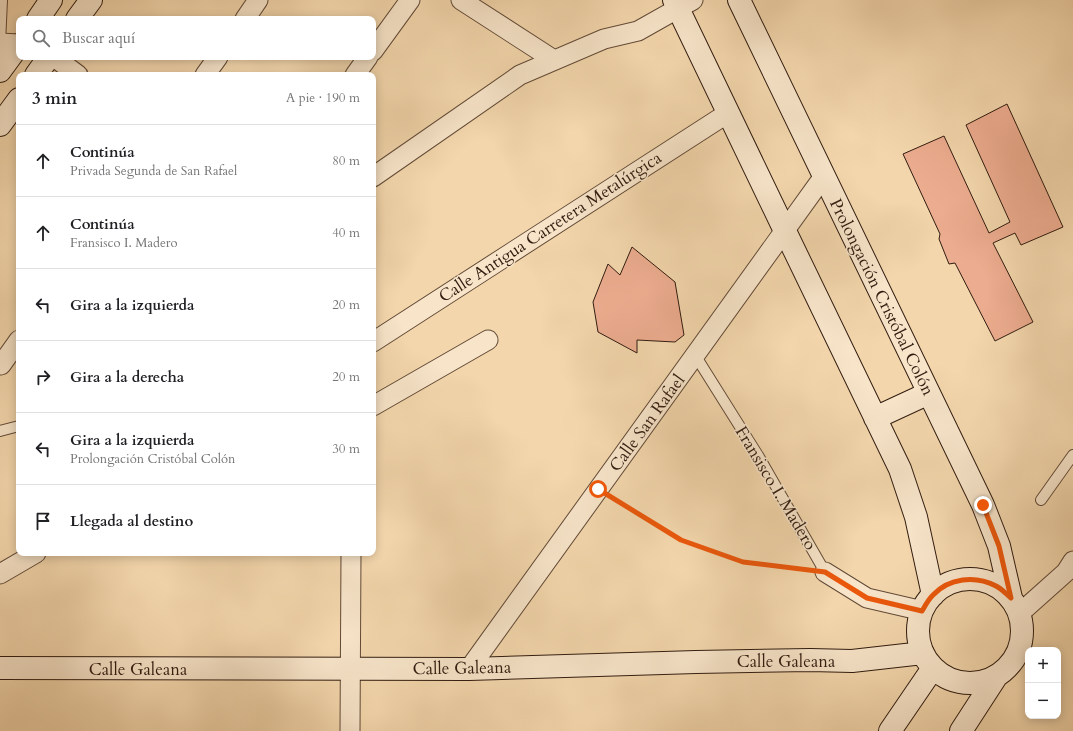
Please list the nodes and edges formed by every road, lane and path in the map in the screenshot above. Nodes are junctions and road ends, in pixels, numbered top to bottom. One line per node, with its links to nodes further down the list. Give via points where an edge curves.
1 (2, 0): 12 (lane)
2 (51, 0): 9 (street)
3 (91, 0): 10 (street)
4 (258, 0): 11 (street)
5 (410, 0): 14 (street)
6 (461, 0): 20 (street)
7 (739, 0): 30 (street, Prolongación Cristóbal Colón)
8 (682, 3): 20 (street, via 638,31 604,39); 27 (street)
9 (40, 16)
10 (79, 16)
11 (247, 16)
12 (0, 43): 13 (street)
13 (16, 44)
14 (376, 47)
15 (16, 48): 21 (street)
16 (47, 60): 22 (street)
17 (58, 60): 23 (street)
18 (216, 60): 24 (street)
19 (366, 60): 25 (street)
20 (554, 60): 29 (street, via 520,74)
21 (0, 71)
22 (38, 72)
23 (74, 72)
24 (207, 72)
25 (357, 72)
26 (16, 103): 28 (street)
27 (728, 113): 31 (street); 32 (street, Calle Antigua Carretera Metalúrgica)
28 (0, 125)
29 (376, 175)
30 (824, 176): 31 (street, Calle San Rafael); 37 (street, Prolongación Cristóbal Colón)
31 (784, 231): 35 (street, Calle San Rafael); 39 (street)
32 (376, 340)
33 (488, 340): 38 (street)
34 (16, 346): 36 (street)
35 (696, 355): 43 (street, Calle San Rafael); 48 (lane, Fransisco I. Madero, via 759,457)
36 (7, 365)
37 (929, 393): 39 (street); 51 (street, Prolongación Cristóbal Colón, via 983,505 999,546)
38 (376, 404)
39 (875, 418): 50 (street, via 900,469 916,518)
40 (16, 427): 41 (lane)
41 (0, 431)
42 (1073, 454): 44 (lane)
43 (598, 489): 48 (path, via 681,540 743,562); 55 (street, Calle San Rafael)
44 (1041, 500)
45 (31, 556): 49 (street)
46 (351, 556): 54 (street)
47 (1073, 560): 51 (street, via 1066,572)
48 (825, 572): 50 (street, Fransisco I. Madero, via 867,598)
49 (0, 574)
50 (928, 603): 51 (street, via 948,584 964,580 982,580 998,587); 52 (street, via 919,625 919,639)
51 (1015, 606): 56 (street, via 1022,628 1021,643 1008,668)
52 (928, 660): 55 (street, Calle Galeana, via 696,662); 56 (street, via 947,678 963,683 980,683); 58 (street)
53 (0, 668): 54 (street, Calle Galeana)
54 (350, 669): 55 (street, Calle Galeana); 57 (street)
55 (469, 669)
56 (996, 677): 59 (street)
57 (350, 731)
58 (890, 731)
59 (961, 731)

